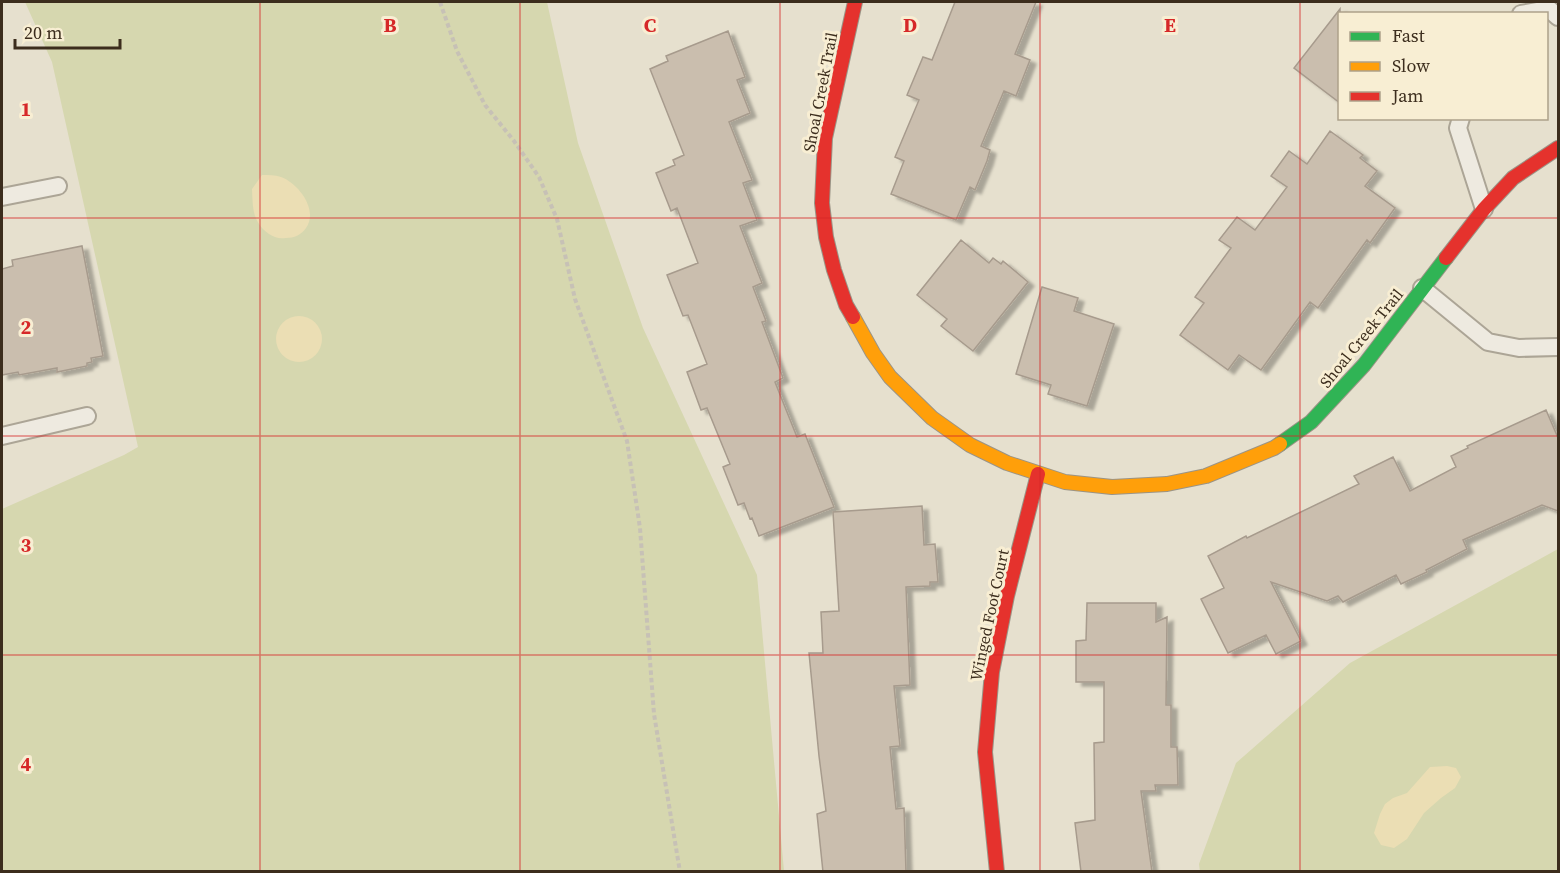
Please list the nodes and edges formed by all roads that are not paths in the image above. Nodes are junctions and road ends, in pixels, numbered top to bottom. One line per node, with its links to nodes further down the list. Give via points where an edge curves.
1 (855, 2): 13 (street, Shoal Creek Trail, via 825,138 822,203 826,237 846,305 890,377 932,418 970,445)
2 (1532, 12): 3 (lane, via 1549,9)
3 (1558, 17)
4 (1460, 120): 8 (lane, via 1458,128)
5 (1558, 148): 8 (street, Shoal Creek Trail, via 1513,178)
6 (58, 186): 7 (lane)
7 (2, 197)
8 (1484, 209): 9 (street, Shoal Creek Trail)
9 (1422, 288): 10 (lane, via 1488,342 1519,348); 13 (street, Shoal Creek Trail, via 1364,365 1324,409 1274,448 1206,476 1167,484 1112,487 1065,482)
10 (1558, 347)
11 (87, 416): 12 (lane)
12 (2, 436)
13 (1038, 474): 14 (street, Winged Foot Court, via 992,672 985,752)
14 (997, 872)

